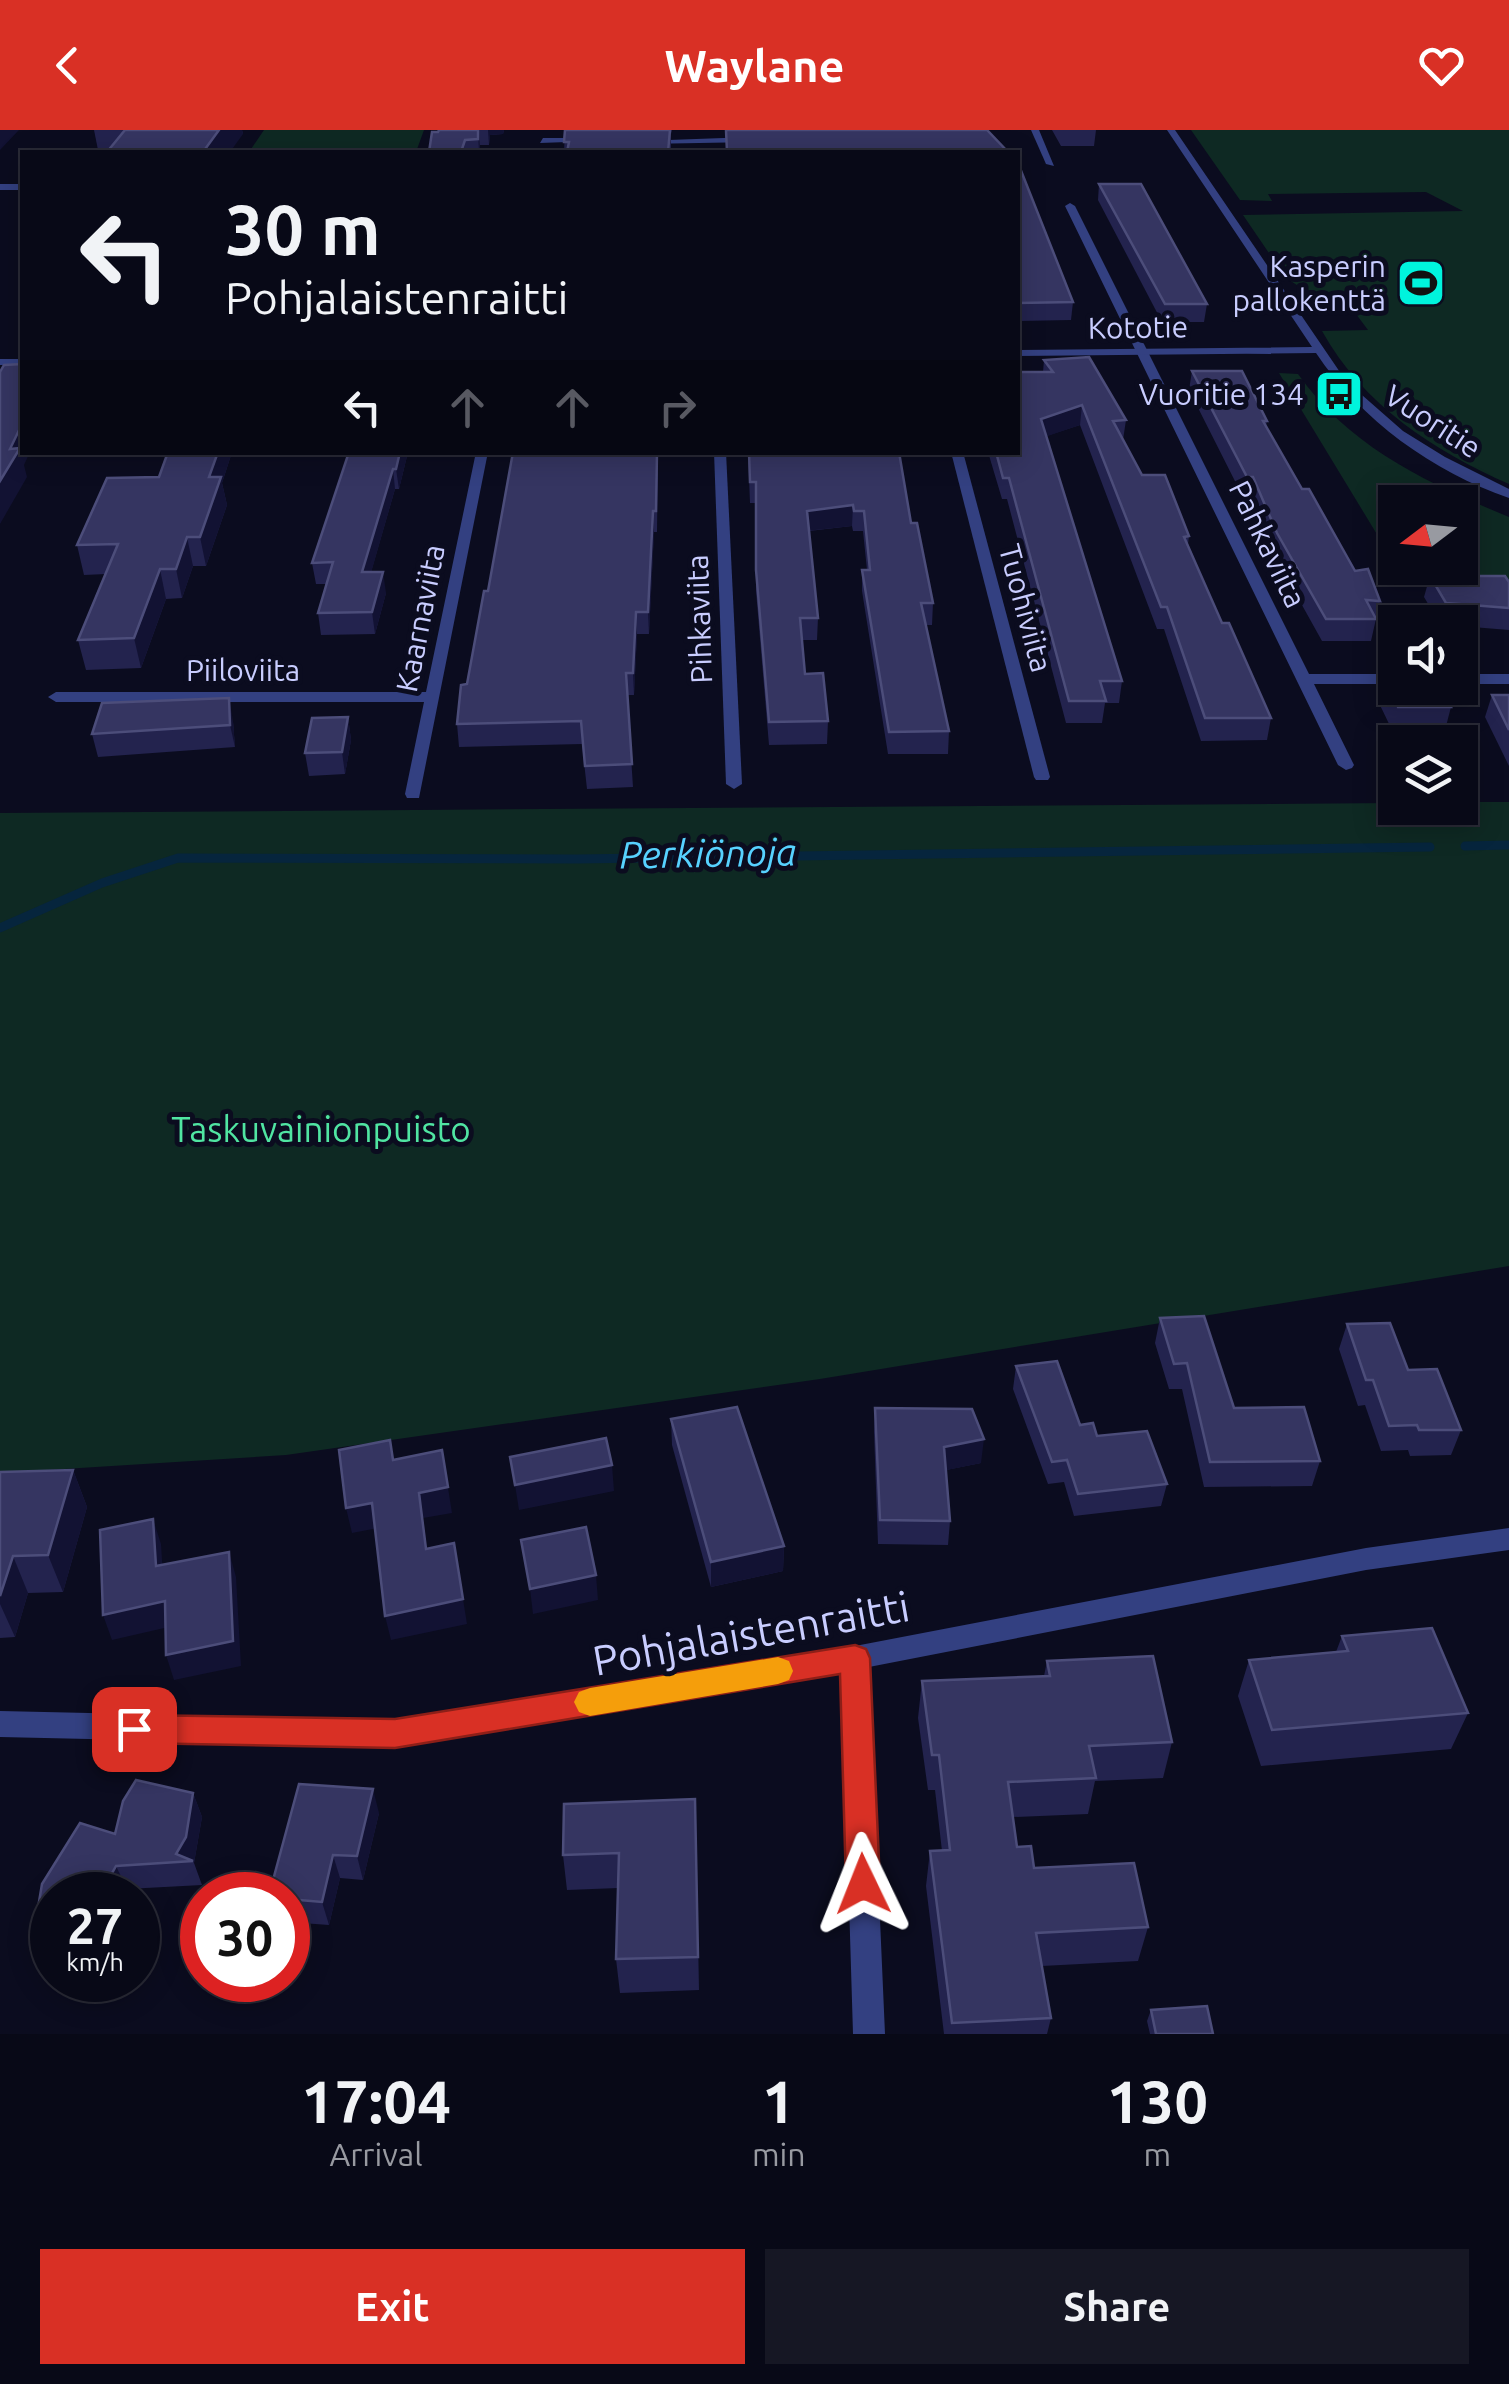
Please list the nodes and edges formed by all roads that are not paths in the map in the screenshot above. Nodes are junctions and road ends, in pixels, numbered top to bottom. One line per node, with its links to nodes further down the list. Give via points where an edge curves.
1 (1034, 130): 7 (street)
2 (1172, 130): 9 (street, Vuoritie)
3 (757, 140): 6 (street)
4 (543, 141): 5 (street)
5 (601, 141)
6 (640, 141)
7 (1051, 164)
8 (1070, 206): 10 (street, Pahkaviita)
9 (1319, 350): 10 (street, Kototie); 15 (street, Vuoritie, via 1373,417)
10 (1142, 352): 11 (street, Kototie); 16 (street, Pahkaviita)
11 (1020, 353)
12 (481, 455): 21 (street, Kaarnaviita)
13 (720, 455): 24 (street, Pihkaviita)
14 (958, 455): 23 (street, Tuohiviita)
15 (1509, 494)
16 (1304, 679): 17 (street); 22 (street, Pahkaviita)
17 (1378, 679)
18 (1478, 679): 19 (street)
19 (1509, 679)
20 (56, 697): 21 (street, Piiloviita)
21 (431, 698): 25 (street, Kaarnaviita)
22 (1346, 764)
23 (1042, 777)
24 (734, 784)
25 (414, 794)
26 (1509, 1539): 27 (street, Pohjalaistenraitti, via 1366,1559)
27 (855, 1658): 28 (street, Pohjalaistenraitti, via 395,1734); 29 (street)
28 (0, 1724)
29 (869, 2034)

